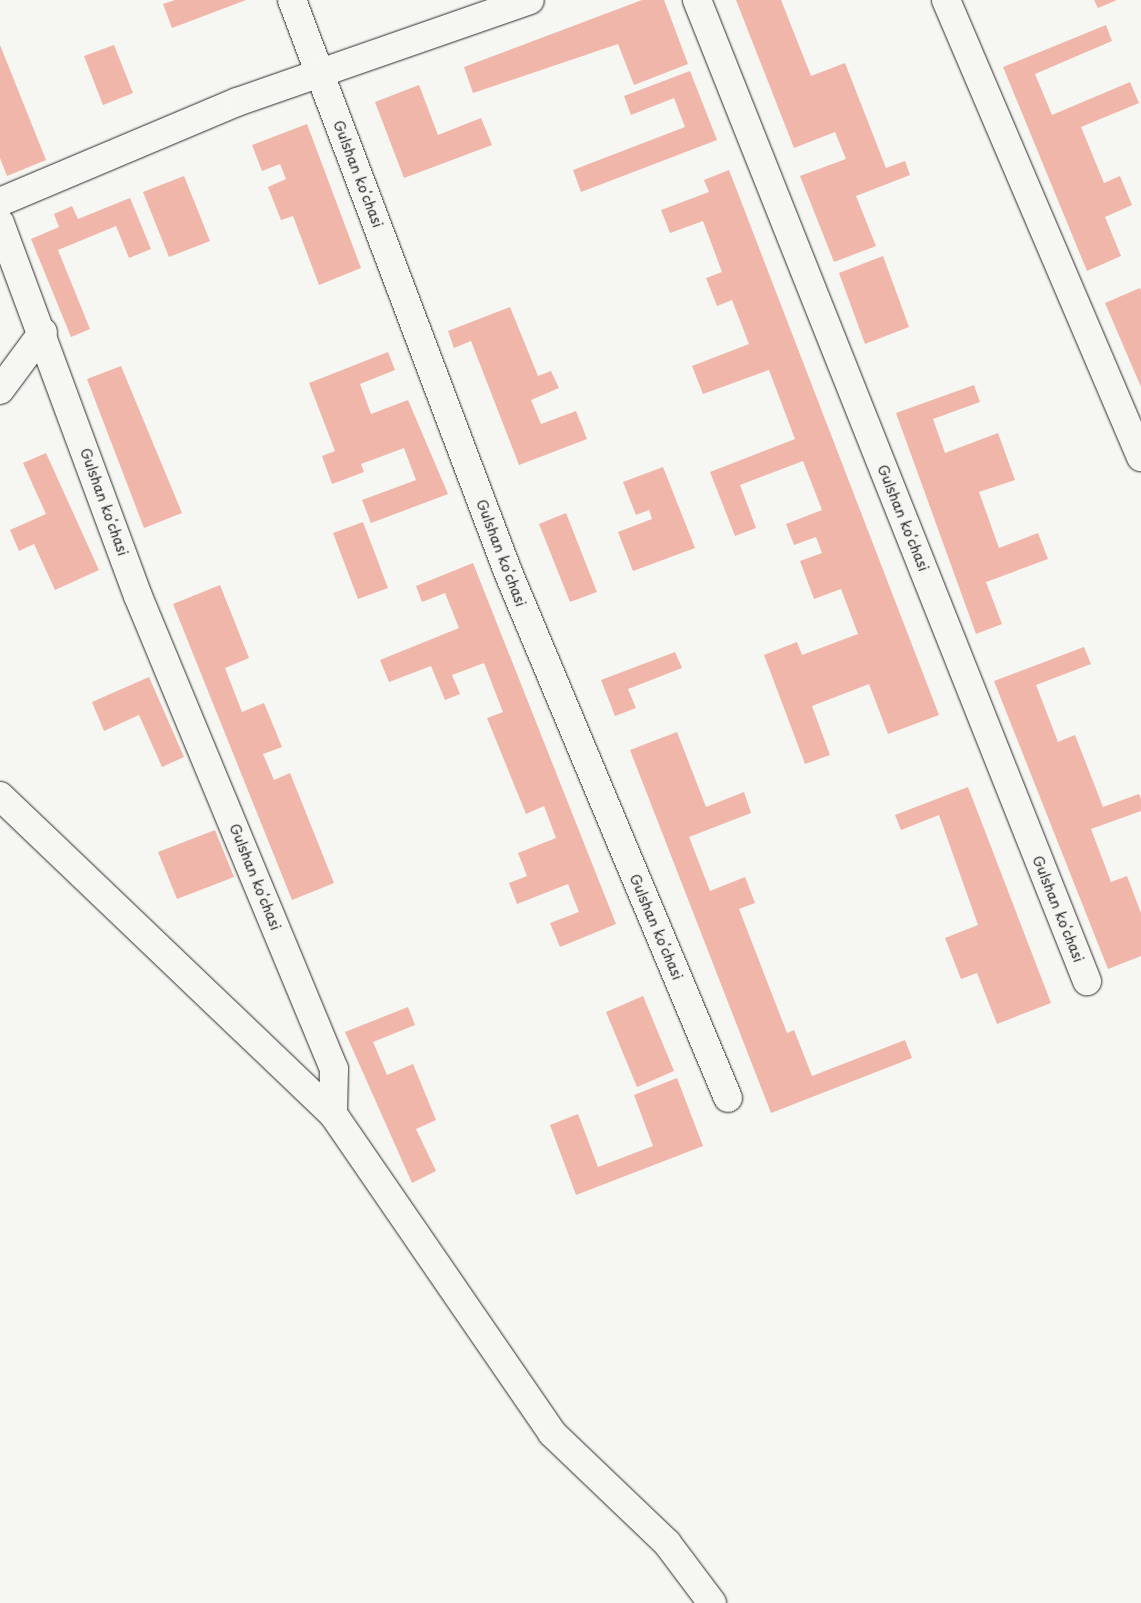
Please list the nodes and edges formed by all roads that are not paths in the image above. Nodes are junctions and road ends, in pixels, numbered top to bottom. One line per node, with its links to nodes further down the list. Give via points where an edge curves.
1 (292, 0): 5 (street, Gulshan koʻchasi)
2 (530, 0): 5 (street)
3 (696, 0): 12 (street, Gulshan koʻchasi)
4 (946, 0): 10 (street)
5 (320, 74): 6 (street, via 237,102); 13 (street, Gulshan koʻchasi, via 508,572)
6 (0, 202)
7 (0, 223): 8 (street, Gulshan koʻchasi)
8 (43, 332): 9 (street); 14 (street, Gulshan koʻchasi, via 138,596 334,1069)
9 (0, 390)
10 (1141, 457)
11 (0, 796): 14 (street)
12 (1087, 981)
13 (728, 1098)
14 (333, 1114): 15 (street, via 552,1433 667,1543)
15 (712, 1603)

